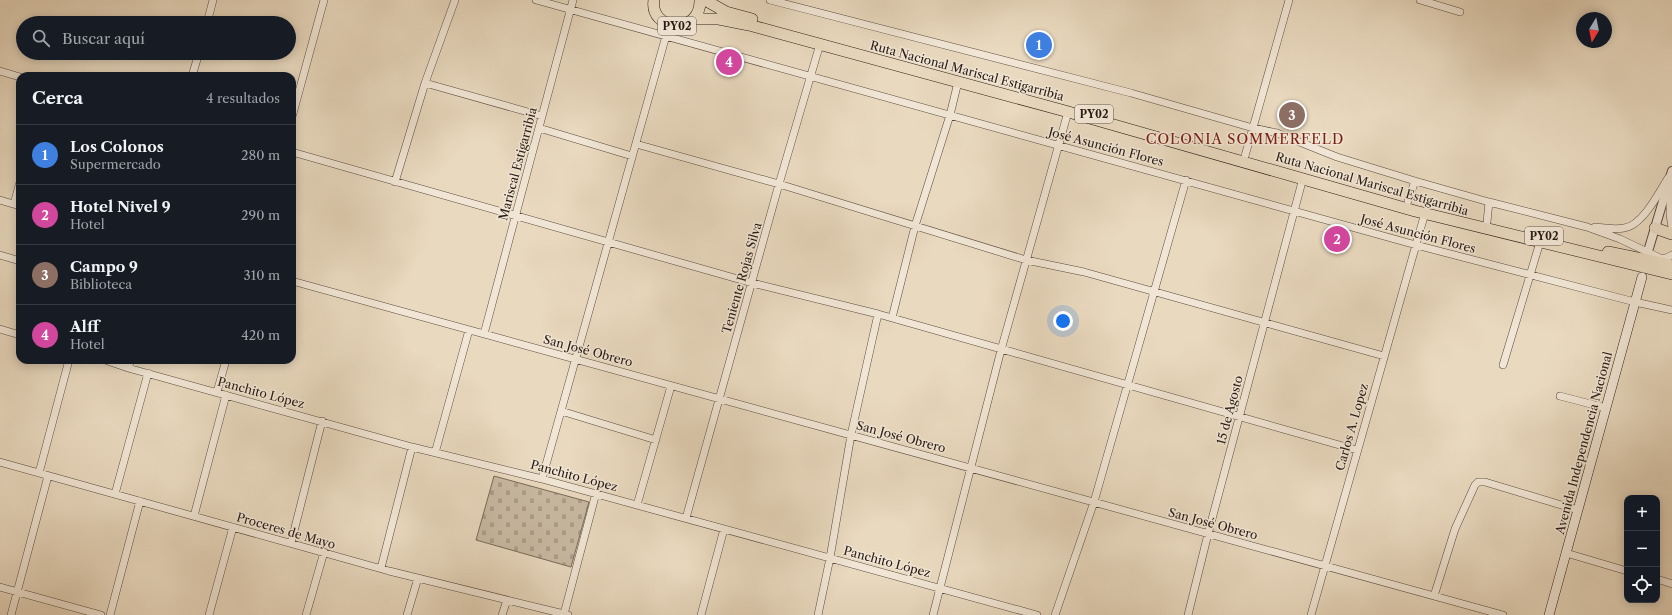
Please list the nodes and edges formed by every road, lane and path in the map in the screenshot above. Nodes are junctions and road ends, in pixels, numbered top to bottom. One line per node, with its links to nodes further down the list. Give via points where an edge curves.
1 (213, 0): 14 (street)
2 (324, 0): 26 (street)
3 (455, 0): 25 (street)
4 (536, 0): 12 (street, José Asunción Flores)
5 (573, 0): 12 (street, Mariscal Estigarribia)
6 (700, 0): 15 (highway, PY02, via 701,8)
7 (705, 0): 36 (highway, Ruta Nacional Mariscal Estigarribia / PY02, via 726,12)
8 (770, 0): 31 (street, via 1131,93)
9 (1289, 0): 31 (street)
10 (1420, 0): 13 (street)
11 (651, 1): 16 (highway, PY02, via 658,16)
12 (570, 10): 17 (street, José Asunción Flores); 29 (street, Mariscal Estigarribia)
13 (1460, 12)
14 (209, 16)
15 (695, 18): 16 (highway, PY02, via 684,25); 18 (highway, Ruta Nacional Mariscal Estigarribia / PY02, via 719,19 749,25)
16 (669, 24): 17 (street)
17 (666, 36): 23 (street, José Asunción Flores); 32 (street)
18 (820, 44): 23 (street, Teniente Rojas Silva); 24 (highway, Ruta Nacional Mariscal Estigarribia / PY02)
19 (196, 60): 21 (street)
20 (0, 72): 22 (street)
21 (193, 72)
22 (16, 76)
23 (811, 77): 28 (street, José Asunción Flores); 42 (street, Teniente Rojas Silva)
24 (958, 82): 27 (highway, Ruta Nacional Mariscal Estigarribia / PY02); 28 (street)
25 (425, 84): 29 (street); 41 (street)
26 (296, 102)
27 (1068, 112): 33 (street); 38 (highway, Ruta Nacional Mariscal Estigarribia / PY02)
28 (950, 115): 33 (street, José Asunción Flores); 51 (street)
29 (542, 116): 30 (street, Mariscal Estigarribia)
30 (539, 128): 35 (street); 49 (street, Mariscal Estigarribia)
31 (1253, 128): 36 (street); 40 (street, via 1277,133 1336,157)
32 (636, 144): 35 (street); 42 (street)
33 (1058, 146): 39 (street, José Asunción Flores); 63 (street)
34 (296, 153): 41 (street)
35 (632, 156): 56 (street)
36 (1245, 156): 44 (highway, Ruta Nacional Mariscal Estigarribia / PY02)
37 (1671, 173): 52 (street, via 1637,223 1624,228); 53 (street); 54 (street)
38 (1303, 178): 47 (street, 15 de Agosto); 48 (highway, Ruta Nacional Mariscal Estigarribia / PY02)
39 (1186, 180): 47 (street, José Asunción Flores); 70 (street)
40 (1415, 181): 44 (street); 45 (street)
41 (396, 182): 49 (street)
42 (779, 184): 51 (street); 69 (street, Teniente Rojas Silva)
43 (0, 200): 46 (street)
44 (1408, 201): 50 (highway, Ruta Nacional Mariscal Estigarribia / PY02)
45 (1490, 202): 50 (street); 52 (street)
46 (16, 205)
47 (1294, 211): 58 (street, José Asunción Flores); 75 (street, 15 de Agosto)
48 (1425, 213): 57 (highway, Ruta Nacional Mariscal Estigarribia / PY02); 58 (street, Carlos A. Lopez)
49 (515, 216): 56 (street); 79 (street, Mariscal Estigarribia)
50 (1487, 222): 64 (highway, Ruta Nacional Mariscal Estigarribia / PY02)
51 (915, 226): 63 (street); 74 (street)
52 (1587, 227): 60 (street, via 1660,258)
53 (1672, 227)
54 (1655, 228): 55 (highway); 59 (street)
55 (1672, 234)
56 (608, 242): 69 (street); 82 (street)
57 (1540, 242): 65 (street); 66 (highway, Ruta Nacional Mariscal Estigarribia / PY02)
58 (1416, 245): 65 (street, José Asunción Flores); 81 (street, Carlos A. Lopez)
59 (1650, 248)
60 (1672, 254)
61 (0, 255): 62 (street)
62 (16, 259)
63 (1026, 260): 70 (street, via 1084,272); 80 (street)
64 (1672, 265)
65 (1530, 274): 71 (street, José Asunción Flores); 87 (street)
66 (1672, 274)
67 (1642, 277): 71 (main road, Avenida Independencia Nacional)
68 (296, 282): 77 (street, San José Obrero)
69 (752, 283): 73 (street); 95 (street, Teniente Rojas Silva)
70 (1154, 292): 75 (street); 90 (street)
71 (1635, 302): 72 (street, José Asunción Flores); 96 (main road, Avenida Independencia Nacional)
72 (1672, 310)
73 (878, 314): 74 (street); 100 (street)
74 (892, 318): 80 (street)
75 (1264, 323): 81 (street); 98 (street, 15 de Agosto)
76 (0, 329): 78 (street)
77 (469, 330): 79 (street, San José Obrero); 104 (street)
78 (16, 334)
79 (484, 334): 82 (street, San José Obrero)
80 (1001, 350): 90 (street); 106 (street)
81 (1384, 356): 103 (street, Carlos A. Lopez)
82 (576, 359): 91 (street, San José Obrero); 97 (street)
83 (69, 364): 107 (street)
84 (116, 364): 88 (street, Panchito López)
85 (130, 364): 88 (street)
86 (225, 364): 92 (street)
87 (1503, 365)
88 (128, 368): 89 (street, Panchito López)
89 (148, 373): 92 (street, Panchito López); 110 (street)
90 (1128, 385): 98 (street); 113 (street)
91 (671, 386): 95 (street, San José Obrero); 101 (street)
92 (217, 392): 93 (street, Panchito López)
93 (226, 395): 99 (street, Panchito López); 116 (street)
94 (1560, 396): 96 (street)
95 (719, 399): 100 (street, San José Obrero); 117 (street, Teniente Rojas Silva)
96 (1606, 408): 115 (main road, Avenida Independencia Nacional)
97 (561, 411): 101 (street); 109 (street)
98 (1239, 417): 103 (street); 120 (street, 15 de Agosto)
99 (322, 421): 102 (street, Panchito López); 121 (street)
100 (850, 435): 106 (street, San José Obrero); 124 (street)
101 (656, 440): 114 (street)
102 (412, 447): 104 (street, Panchito López); 126 (street)
103 (1357, 450): 125 (street, Carlos A. Lopez)
104 (436, 453): 109 (street, Panchito López)
105 (0, 462): 107 (street, Proceres de Mayo)
106 (970, 468): 113 (street, San José Obrero); 132 (street)
107 (39, 473): 108 (street, Proceres de Mayo)
108 (48, 476): 110 (street, Proceres de Mayo); 133 (street)
109 (542, 478): 111 (street, Panchito López)
110 (115, 494): 112 (street, Proceres de Mayo)
111 (596, 494): 114 (street, Panchito López); 143 (street)
112 (140, 501): 116 (street, Proceres de Mayo); 138 (street)
113 (1094, 502): 120 (street, San José Obrero); 148 (street)
114 (637, 505): 117 (street, Panchito López)
115 (1578, 510): 123 (main road, Avenida Independencia Nacional); 134 (street, via 1478,482 1455,529)
116 (194, 516): 118 (street, Proceres de Mayo)
117 (686, 518): 119 (street, Panchito López)
118 (233, 527): 121 (street, Proceres de Mayo); 139 (street)
119 (724, 529): 124 (street, Panchito López); 144 (street)
120 (1208, 534): 125 (street, San José Obrero); 149 (street, 15 de Agosto)
121 (291, 543): 122 (street, Proceres de Mayo)
122 (324, 552): 126 (street, Proceres de Mayo); 140 (street)
123 (1566, 553): 127 (street); 152 (main road, Avenida Independencia Nacional)
124 (830, 558): 132 (street, Panchito López); 145 (street)
125 (1325, 566): 134 (street, San José Obrero); 150 (street, Carlos A. Lopez)
126 (381, 568): 128 (street, Proceres de Mayo)
127 (1624, 570)
128 (418, 578): 135 (street, Proceres de Mayo); 141 (street)
129 (1660, 581): 130 (street)
130 (1672, 584)
131 (0, 587): 133 (street)
132 (940, 588): 146 (street); 147 (street, Panchito López)
133 (17, 592): 136 (street); 137 (street)
134 (1434, 596): 151 (street, San José Obrero)
135 (507, 600): 142 (street); 143 (street, Proceres de Mayo)
136 (11, 615)
137 (101, 615)
138 (110, 615)
139 (209, 615)
140 (306, 615)
141 (407, 615)
142 (502, 615)
143 (566, 615)
144 (701, 615)
145 (818, 615)
146 (933, 615)
147 (1038, 615)
148 (1055, 615)
149 (1188, 615)
150 (1311, 615)
151 (1504, 615)
152 (1549, 615)

